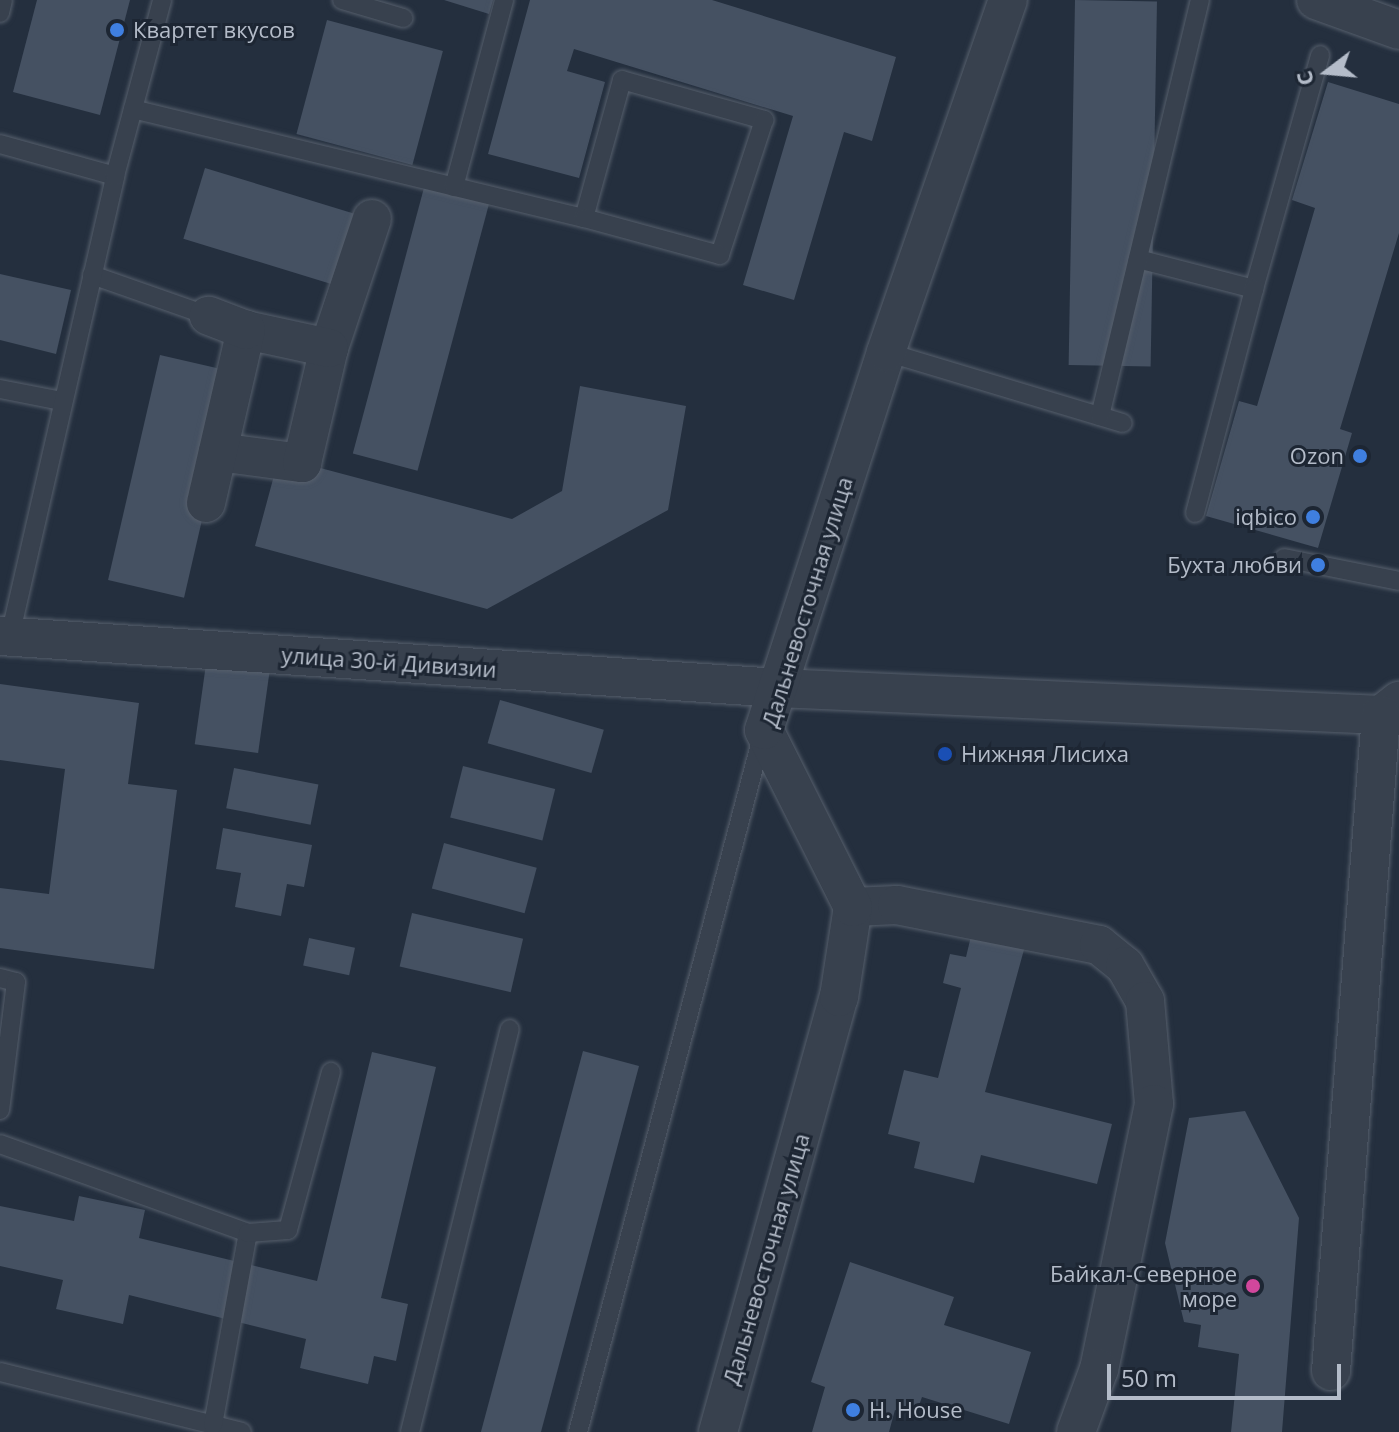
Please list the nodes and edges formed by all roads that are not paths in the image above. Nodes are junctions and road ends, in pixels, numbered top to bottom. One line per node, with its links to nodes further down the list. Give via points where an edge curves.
1 (3, 0): 8 (lane)
2 (162, 0): 12 (lane)
3 (342, 0): 9 (lane)
4 (504, 0): 15 (lane)
5 (1200, 0): 18 (lane)
6 (1316, 0): 10 (street)
7 (1003, 2): 24 (street, Дальневосточная улица)
8 (0, 13)
9 (403, 18)
10 (1399, 30)
11 (1320, 55): 20 (lane)
12 (133, 109): 14 (lane); 15 (lane)
13 (0, 144): 14 (lane)
14 (115, 176): 19 (lane)
15 (454, 187): 16 (lane)
16 (584, 218): 16 (lane, via 720,255 764,120 622,80)
17 (372, 219): 23 (street)
18 (1138, 259): 20 (lane); 27 (lane)
19 (92, 275): 21 (lane); 26 (lane)
20 (1254, 289): 31 (lane)
21 (209, 316): 22 (street)
22 (246, 330): 23 (street); 29 (street)
23 (329, 348): 29 (street, via 302,463)
24 (886, 352): 27 (lane); 35 (street, Дальневосточная улица)
25 (0, 389): 26 (lane)
26 (61, 401): 34 (lane)
27 (1100, 416): 28 (lane)
28 (1123, 423)
29 (218, 452): 30 (street)
30 (206, 503)
31 (1195, 513)
32 (1284, 558): 33 (lane)
33 (1399, 581)
34 (5, 636): 35 (street, улица 30-й Дивизии)
35 (778, 688): 36 (street, улица 30-й Дивизии); 37 (street, Дальневосточная улица)
36 (1390, 708): 45 (street)
37 (764, 730): 38 (street, Дальневосточная улица); 50 (lane)
38 (853, 907): 51 (street, Дальневосточная улица, via 839,997); 52 (street, via 897,905 1099,945 1125,966 1145,1001 1154,1104 1099,1369)
39 (0, 978): 42 (lane, via 16,982)
40 (510, 1029): 49 (lane)
41 (331, 1072): 44 (lane, via 288,1230)
42 (0, 1110)
43 (0, 1144): 44 (lane)
44 (248, 1233): 47 (lane)
45 (1331, 1371)
46 (0, 1372): 47 (lane)
47 (213, 1425): 48 (lane)
48 (242, 1432)
49 (410, 1432)
50 (578, 1432)
51 (718, 1432)
52 (1076, 1432)

